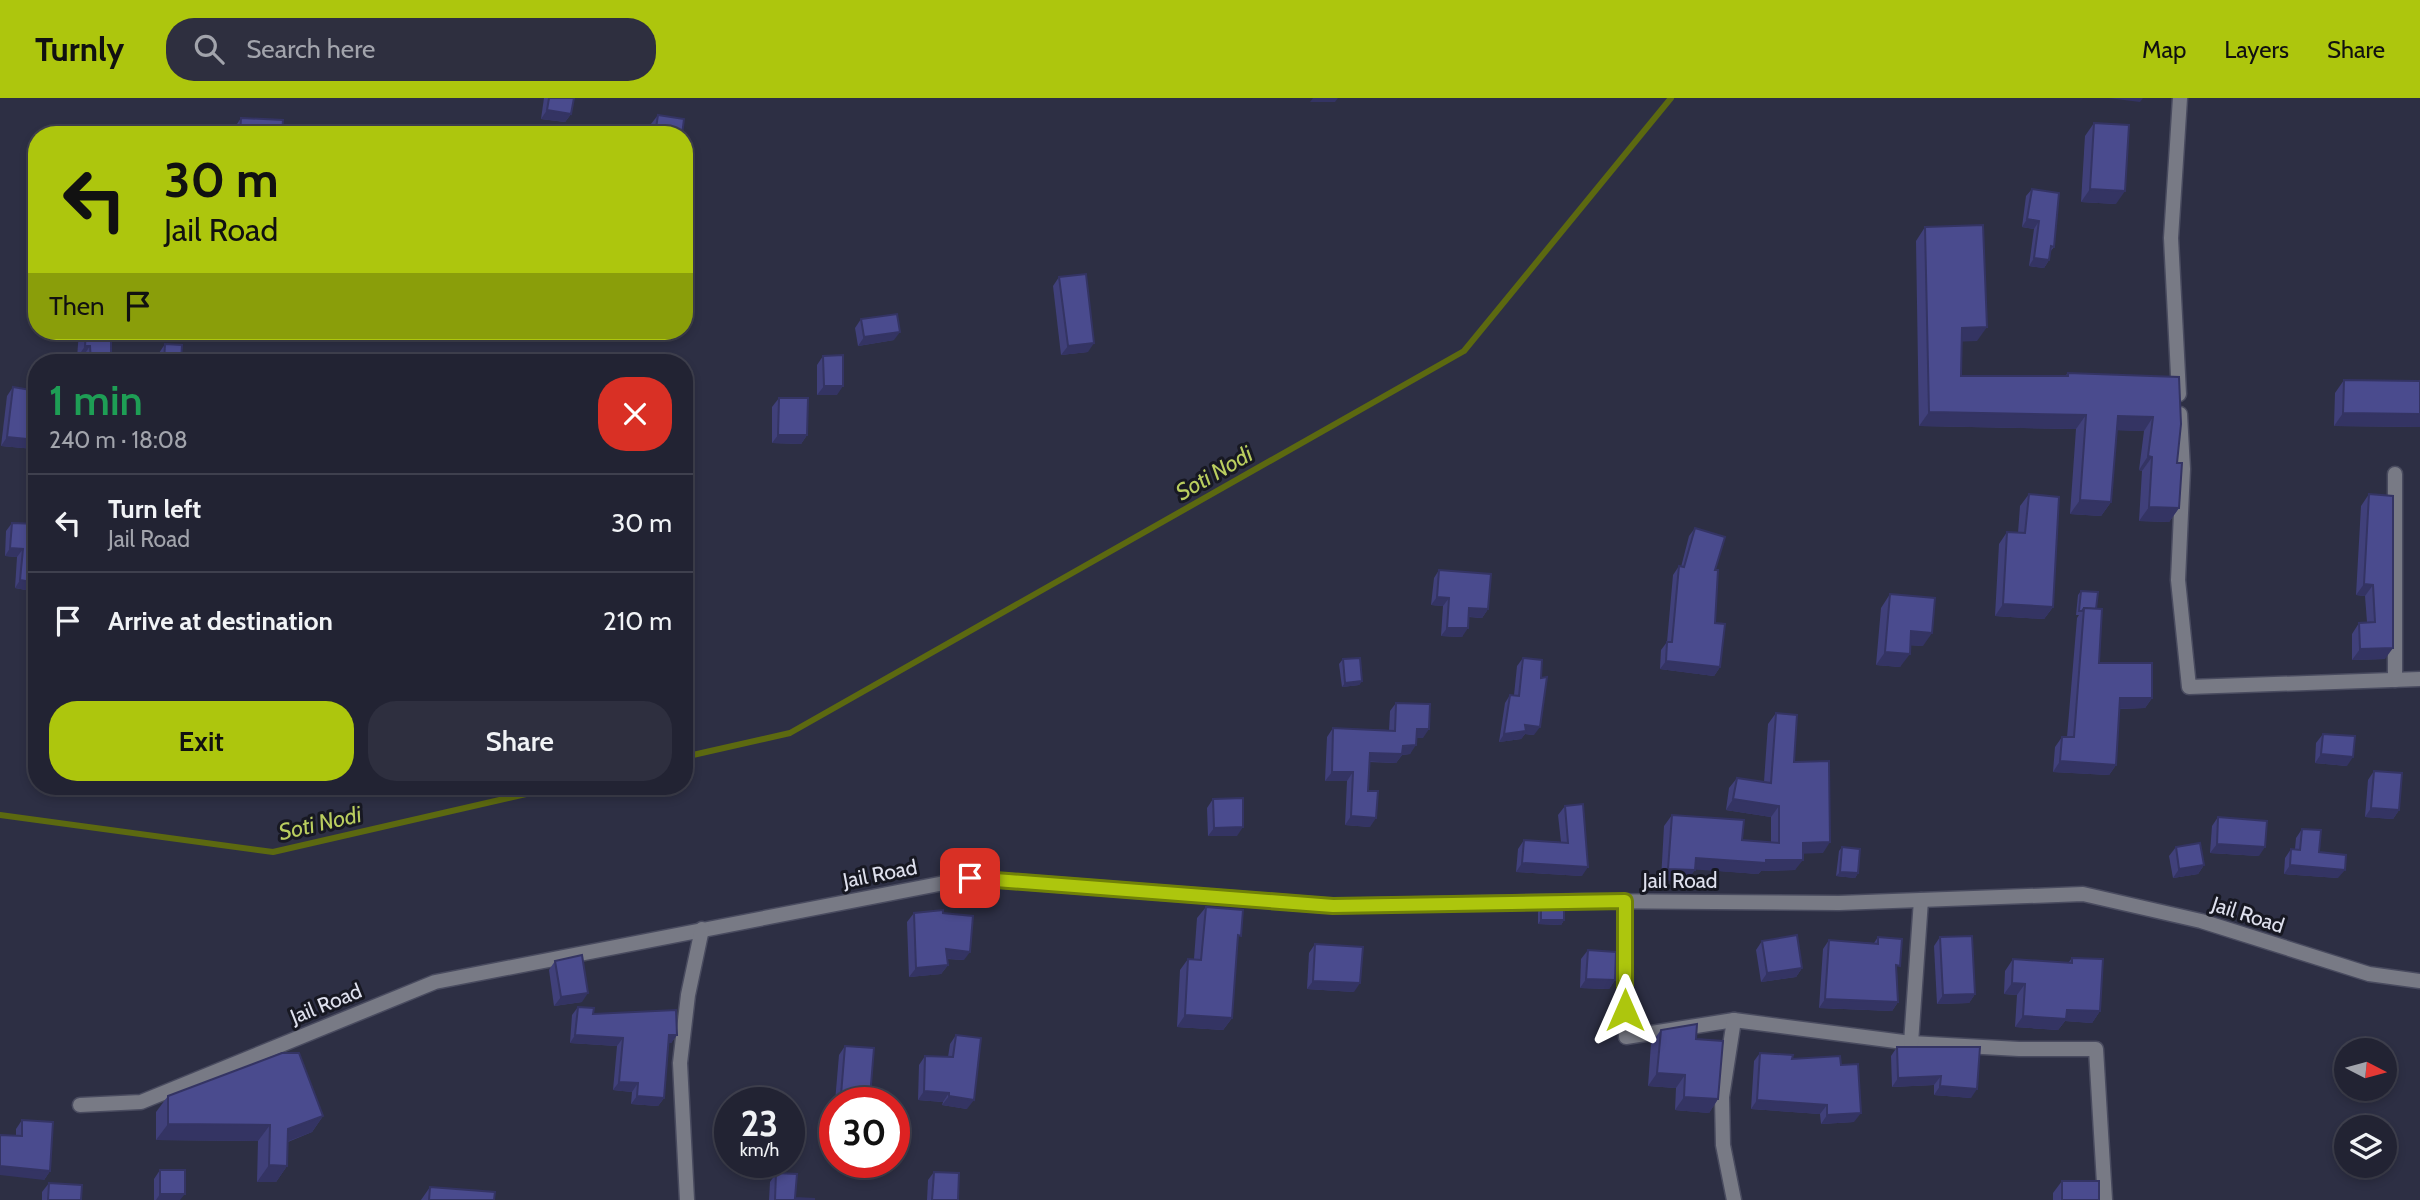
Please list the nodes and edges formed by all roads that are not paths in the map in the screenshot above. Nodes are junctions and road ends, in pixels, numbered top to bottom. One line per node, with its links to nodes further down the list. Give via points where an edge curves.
1 (2179, 98): 4 (street, via 2171,238 2183,469 2178,580 2189,687)
2 (2395, 474): 4 (street)
3 (2420, 678): 4 (street)
4 (2395, 680)
5 (1921, 900): 6 (street, Jail Road); 8 (street, Jail Road, via 2082,894 2201,921 2370,974); 10 (street)
6 (1625, 901): 7 (street, Jail Road, via 1333,906 970,878); 9 (street, via 1626,1037)
7 (702, 929): 11 (street, Jail Road, via 435,982 141,1102); 12 (street, via 680,1063)
8 (2420, 981)
9 (1734, 1020): 10 (street); 13 (street, via 1721,1097 1723,1145)
10 (1911, 1043): 14 (street, via 2096,1049)
11 (80, 1105)
12 (687, 1200)
13 (1734, 1200)
14 (2105, 1200)

